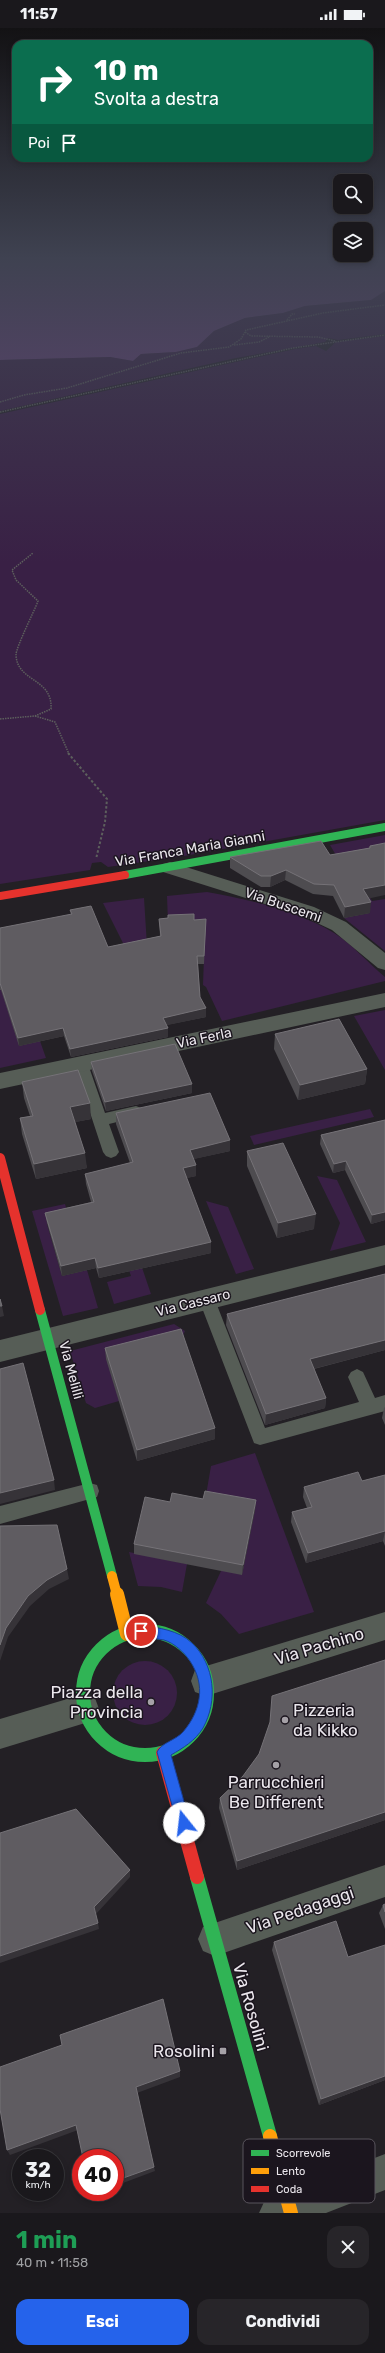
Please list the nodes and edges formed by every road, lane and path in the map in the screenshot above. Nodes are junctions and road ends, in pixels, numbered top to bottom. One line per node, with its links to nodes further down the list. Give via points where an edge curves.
1 (162, 359): 3 (path, via 67,388 25,393)
2 (241, 359): 4 (path)
3 (0, 402)
4 (0, 412)
5 (33, 553): 6 (path, via 12,570 18,582 38,601 16,654 17,667 47,690 51,697 51,709)
6 (35, 716): 7 (path); 10 (path, via 55,722 69,755 107,799 105,822 96,855)
7 (0, 719)
8 (385, 827): 9 (street, Via Franca Maria Gianni)
9 (170, 868): 10 (street, Via Franca Maria Gianni); 12 (street, Via Buscemi, via 307,911 339,926)
10 (100, 879): 11 (street, Via Franca Maria Gianni)
11 (0, 896)
12 (385, 963)
13 (385, 1000): 14 (street, Via Ferla)
14 (81, 1064): 15 (street, Via Ferla); 17 (lane)
15 (0, 1081)
16 (151, 1108): 17 (lane)
17 (100, 1120): 18 (lane)
18 (111, 1152)
19 (0, 1158): 22 (street, Via Melilli)
20 (385, 1255): 21 (street, Via Cassaro)
21 (207, 1300): 22 (street, Via Cassaro); 25 (lane, via 260,1437)
22 (48, 1339): 23 (street, Via Cassaro); 26 (street, Via Melilli)
23 (0, 1351)
24 (357, 1377): 25 (lane)
25 (377, 1405)
26 (90, 1491): 27 (lane); 29 (street, Via Melilli)
27 (0, 1515)
28 (385, 1626): 30 (street, Via Pachino)
29 (127, 1634): 30 (street, via 154,1632 178,1640 196,1657); 31 (street, via 108,1644 92,1663 84,1685)
30 (206, 1681): 33 (street, via 206,1703 198,1724 183,1741)
31 (84, 1709): 32 (street); 33 (street, via 97,1734 120,1752 134,1756)
32 (0, 1734)
33 (164, 1752): 35 (street, Via Rosolini)
34 (385, 1882): 35 (street, Via Pedagaggi)
35 (215, 1938): 36 (street, Via Rosolini)
36 (267, 2139)
37 (385, 2172): 38 (street)
38 (375, 2176)
39 (306, 2203): 40 (street)
40 (286, 2211)

